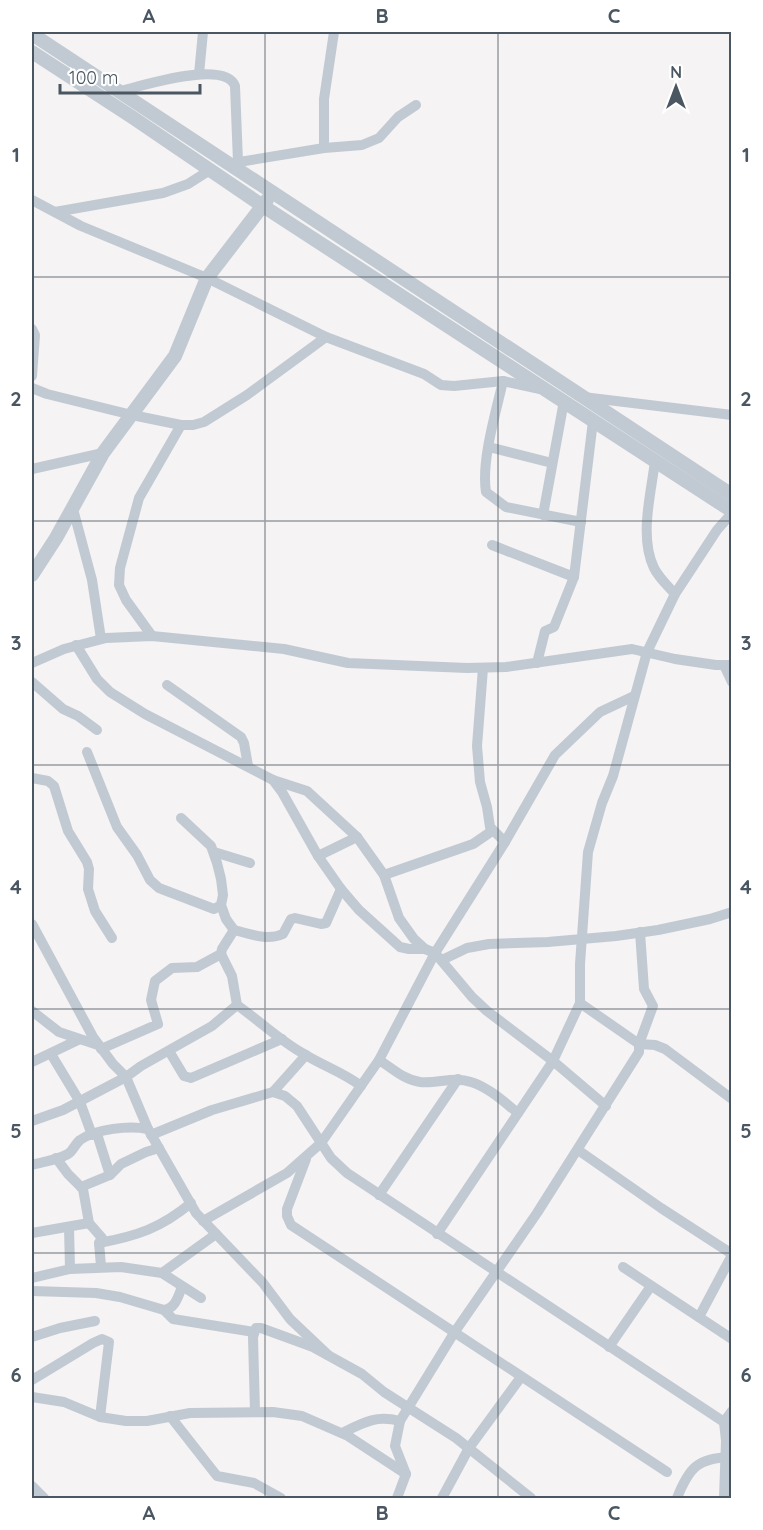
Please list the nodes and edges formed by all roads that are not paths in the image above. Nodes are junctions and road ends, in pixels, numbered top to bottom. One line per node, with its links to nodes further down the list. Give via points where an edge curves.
1 (203, 32): 5 (street)
2 (334, 32): 8 (street, via 324,99)
3 (39, 36): 6 (street)
4 (32, 52): 10 (street)
5 (199, 74): 6 (street); 9 (street, via 233,81)
6 (121, 91): 9 (street)
7 (416, 105): 8 (street, via 398,117 380,138)
8 (324, 148): 9 (street)
9 (232, 163): 11 (street)
10 (210, 170): 13 (street); 14 (street, via 163,193)
11 (272, 193): 13 (street); 22 (street)
12 (32, 200): 14 (street)
13 (263, 206): 15 (street); 21 (street)
14 (55, 212): 15 (street)
15 (207, 278): 17 (street); 24 (street, via 175,356)
16 (32, 329): 18 (street)
17 (326, 337): 19 (street, via 424,374 441,385); 27 (street, via 247,396 204,422)
18 (32, 376)
19 (503, 381): 21 (street); 28 (street)
20 (32, 388): 24 (street)
21 (546, 390): 23 (street)
22 (579, 396): 25 (street); 33 (street)
23 (564, 401): 26 (street); 31 (street)
24 (132, 415): 27 (street); 29 (street)
25 (732, 415)
26 (593, 421): 30 (street); 37 (street)
27 (181, 425): 42 (street, via 139,498 120,568 119,585 126,600)
28 (489, 447): 31 (street); 36 (street, via 486,492 506,507)
29 (103, 453): 32 (street); 34 (street)
30 (655, 461): 35 (street); 41 (street, via 647,526 650,558 655,571)
31 (552, 463): 36 (street)
32 (32, 469)
33 (732, 495)
34 (73, 509): 39 (street); 43 (street, via 92,580)
35 (732, 512): 41 (street)
36 (543, 515): 37 (street)
37 (581, 522): 40 (street)
38 (492, 545): 40 (street)
39 (32, 575)
40 (574, 577): 47 (street, via 554,627 545,631)
41 (675, 594): 45 (street)
42 (152, 636): 43 (street); 49 (street, via 284,649 348,663)
43 (101, 639): 44 (street)
44 (76, 645): 46 (street); 56 (street, via 110,692)
45 (647, 652): 47 (street, via 623,649); 48 (street); 53 (street)
46 (32, 663)
47 (537, 663): 49 (street)
48 (728, 665): 51 (street)
49 (483, 668): 60 (street, via 477,746 480,782)
50 (32, 682): 54 (street, via 63,710)
51 (732, 682)
52 (168, 685): 56 (street, via 241,737)
53 (634, 696): 62 (street, via 600,712 555,755); 74 (street, via 588,852)
54 (97, 730)
55 (87, 752): 68 (street, via 117,827 150,880 159,888 214,909)
56 (248, 766): 58 (street)
57 (32, 778): 73 (street, via 54,786 68,831 87,862 88,889 95,910)
58 (273, 780): 61 (street, via 307,791); 64 (street)
59 (181, 818): 63 (street)
60 (492, 831): 62 (street); 66 (street, via 473,844)
61 (357, 837): 64 (street); 66 (street)
62 (505, 842): 76 (street)
63 (214, 852): 65 (street); 68 (street, via 223,895)
64 (318, 856): 67 (street)
65 (250, 863)
66 (384, 875): 76 (street, via 399,918 414,939)
67 (341, 889): 71 (street, via 326,923 291,919 283,934 272,938); 76 (street, via 400,947)
68 (221, 905): 71 (street)
69 (732, 912): 72 (street)
70 (32, 924): 83 (street)
71 (234, 930): 75 (street)
72 (640, 932): 74 (street); 82 (street, via 644,989 653,1006)
73 (112, 938)
74 (583, 938): 76 (street, via 489,944); 77 (street)
75 (221, 954): 78 (street, via 232,976); 83 (street, via 197,966 172,968 161,975 151,993 158,1024)
76 (434, 954): 87 (street); 88 (street, via 479,1004)
77 (580, 1003): 82 (street); 88 (street)
78 (237, 1005): 80 (street); 84 (street, via 212,1026)
79 (32, 1014): 81 (street)
80 (282, 1039): 84 (street, via 191,1078 184,1076); 86 (street)
81 (78, 1040): 83 (street); 85 (street)
82 (639, 1044): 94 (street, via 666,1049); 96 (street, via 639,1052)
83 (99, 1047): 90 (street)
84 (169, 1051): 90 (street)
85 (51, 1054): 89 (street); 95 (street)
86 (306, 1055): 92 (street); 93 (street)
87 (379, 1060): 91 (street, via 415,1081); 92 (street)
88 (553, 1061): 96 (street); 97 (street)
89 (32, 1062)
90 (126, 1077): 95 (street); 99 (street)
91 (458, 1079): 97 (street, via 478,1084); 109 (street)
92 (361, 1086): 101 (street)
93 (273, 1092): 99 (street); 101 (street, via 297,1106)
94 (732, 1100)
95 (80, 1101): 98 (street); 100 (street)
96 (606, 1106): 103 (street)
97 (518, 1113): 116 (street)
98 (32, 1121)
99 (150, 1132): 100 (street, via 120,1127); 102 (street)
100 (95, 1134): 105 (street, via 79,1141 70,1153); 107 (street)
101 (321, 1143): 104 (street); 109 (street, via 347,1173)
102 (159, 1148): 107 (street, via 121,1164); 110 (street)
103 (578, 1150): 118 (street); 123 (street)
104 (308, 1155): 111 (street, via 287,1173); 133 (street, via 287,1209 291,1225)
105 (56, 1158): 106 (street); 108 (street)
106 (32, 1165)
107 (110, 1175): 108 (street)
108 (81, 1187): 112 (street)
109 (379, 1195): 116 (street)
110 (191, 1203): 111 (street); 117 (street, via 160,1225 132,1237)
111 (203, 1221): 115 (street)
112 (88, 1223): 113 (street); 117 (street, via 102,1238)
113 (69, 1227): 114 (street); 121 (street)
114 (32, 1233)
115 (216, 1234): 122 (street); 137 (street, via 263,1283 290,1319)
116 (436, 1234): 123 (street)
117 (99, 1243): 119 (street)
118 (732, 1255): 130 (street)
119 (101, 1266): 121 (street); 122 (street)
120 (623, 1267): 125 (street)
121 (70, 1269): 124 (street)
122 (162, 1273): 126 (street)
123 (496, 1274): 133 (street); 136 (street)
124 (32, 1278)
125 (651, 1286): 130 (street); 136 (street)
126 (182, 1287): 128 (street); 129 (street, via 175,1303)
127 (32, 1291): 129 (street, via 96,1293)
128 (201, 1298)
129 (164, 1310): 132 (street, via 173,1319)
130 (699, 1317): 135 (street)
131 (95, 1321): 134 (street)
132 (254, 1332): 137 (street, via 256,1328 266,1329); 143 (street)
133 (454, 1333): 138 (street); 141 (street)
134 (32, 1338)
135 (732, 1339)
136 (609, 1347): 147 (street)
137 (328, 1355): 141 (street, via 362,1374)
138 (521, 1377): 149 (street); 151 (street)
139 (32, 1380): 144 (street, via 93,1343 102,1339 109,1342)
140 (32, 1397): 144 (street, via 64,1402)
141 (407, 1408): 146 (street); 149 (street)
142 (732, 1411): 147 (street)
143 (255, 1412): 145 (street); 148 (street, via 302,1416)
144 (100, 1416): 145 (street, via 134,1421)
145 (170, 1416): 155 (street, via 217,1476 254,1483)
146 (400, 1420): 148 (street, via 376,1418); 152 (street, via 395,1446)
147 (724, 1422): 150 (street)
148 (342, 1432): 152 (street)
149 (470, 1448): 157 (street); 158 (street)
150 (729, 1457): 159 (street, via 711,1458 694,1468); 160 (street)
151 (667, 1472)
152 (406, 1474): 156 (street)
153 (32, 1486): 154 (street)
154 (44, 1498)
155 (281, 1498)
156 (397, 1498)
157 (442, 1498)
158 (531, 1498)
159 (677, 1498)
160 (724, 1498)

